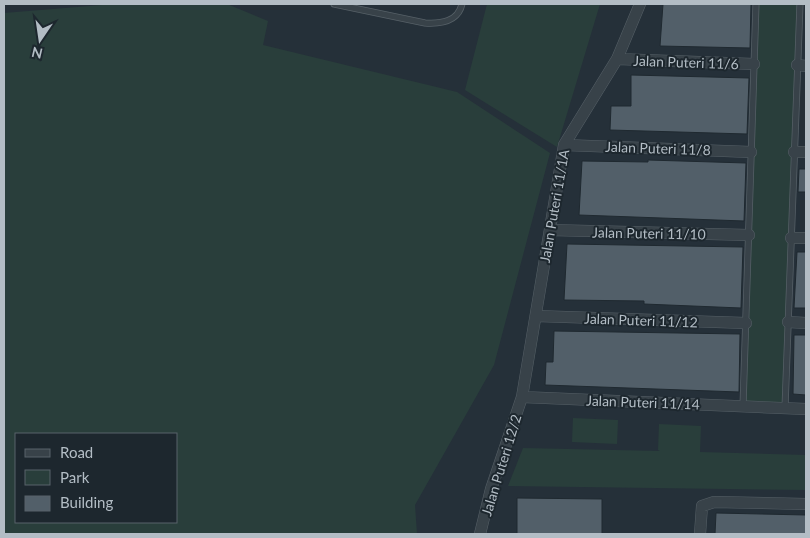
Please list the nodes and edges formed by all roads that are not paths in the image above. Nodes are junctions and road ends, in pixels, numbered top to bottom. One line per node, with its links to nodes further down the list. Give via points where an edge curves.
1 (334, 4): 6 (lane)
2 (462, 4): 6 (lane, via 451,20 440,24 425,23)
3 (640, 4): 7 (street, Jalan Puteri 11/1A)
4 (756, 4): 8 (lane)
5 (800, 4): 9 (lane)
6 (367, 6)
7 (617, 59): 8 (street, Jalan Puteri 11/6); 10 (street, Jalan Puteri 11/1A)
8 (754, 64): 11 (lane)
9 (802, 66): 12 (lane)
10 (564, 145): 11 (street, Jalan Puteri 11/8); 13 (street, Jalan Puteri 11/1A)
11 (751, 152): 14 (lane)
12 (800, 152): 15 (lane)
13 (550, 230): 14 (street, Jalan Puteri 11/10); 17 (street, Jalan Puteri 11/1A)
14 (749, 235): 19 (lane)
15 (791, 238): 16 (street); 18 (lane)
16 (806, 238)
17 (536, 316): 19 (street, Jalan Puteri 11/12); 21 (street, Jalan Puteri 11/1A)
18 (788, 322): 20 (street); 23 (lane)
19 (746, 323): 22 (lane)
20 (806, 323)
21 (522, 397): 22 (street, Jalan Puteri 11/14); 26 (street, Jalan Puteri 12/2, via 491,489)
22 (743, 406): 23 (street, Jalan Puteri 11/14)
23 (785, 408): 24 (street, Jalan Puteri 11/14)
24 (806, 409)
25 (806, 504): 27 (street, via 714,502 702,506)
26 (480, 534)
27 (700, 534)

